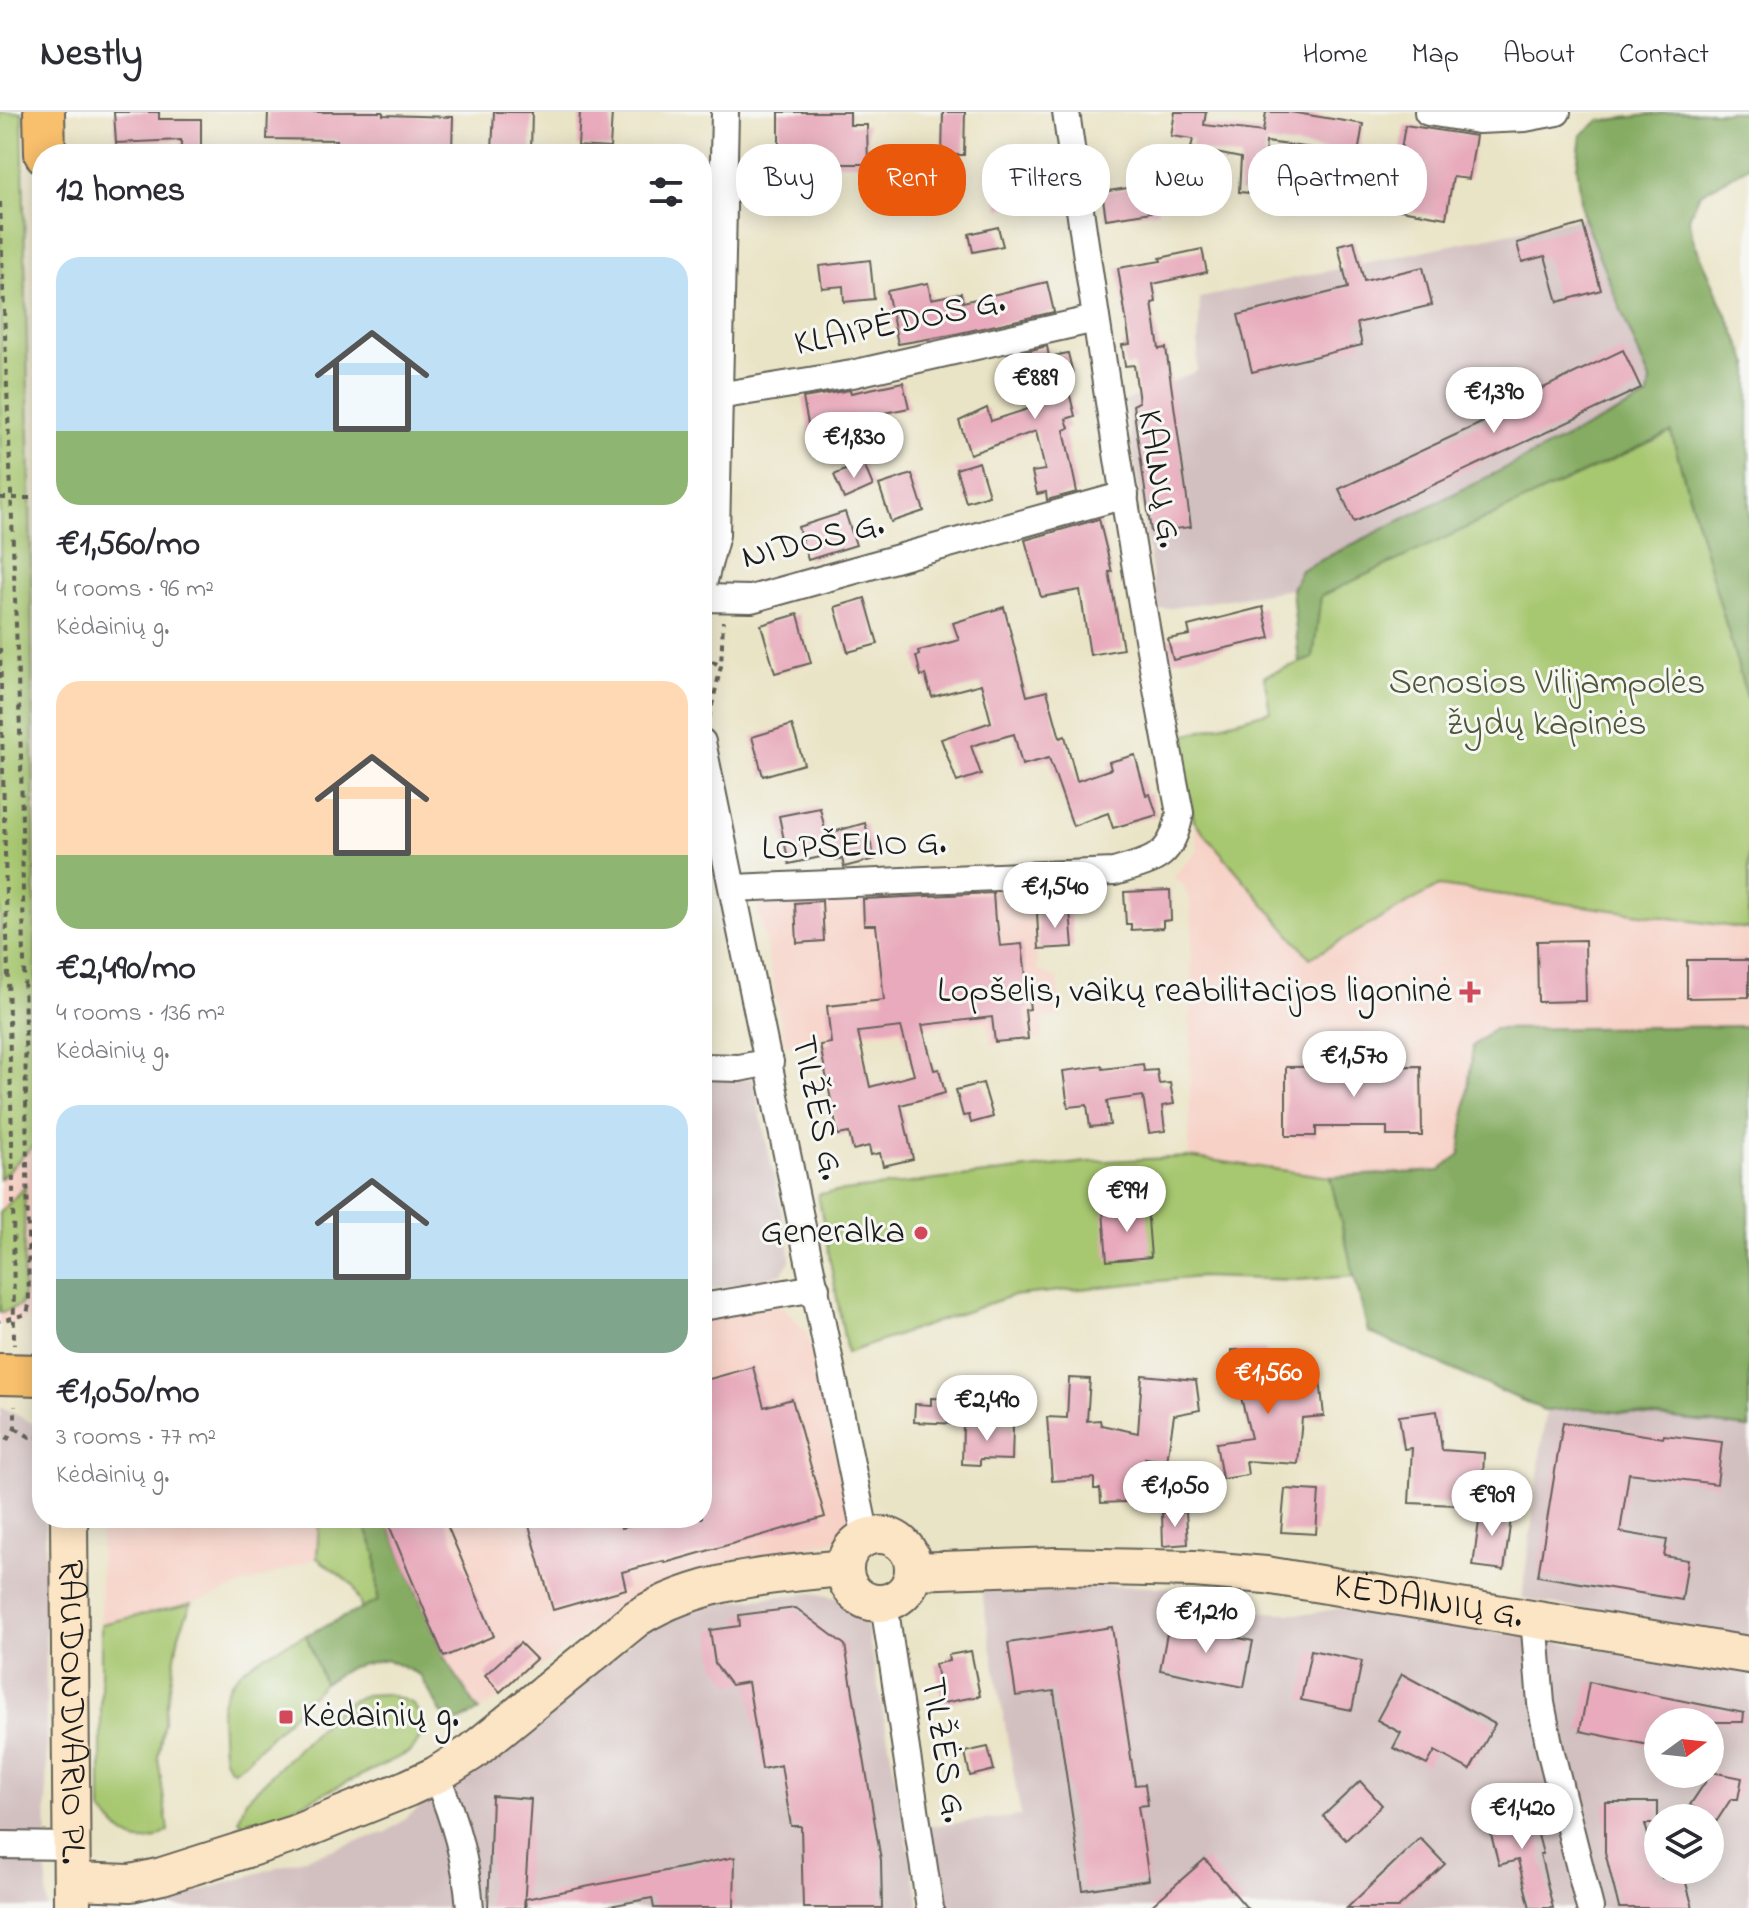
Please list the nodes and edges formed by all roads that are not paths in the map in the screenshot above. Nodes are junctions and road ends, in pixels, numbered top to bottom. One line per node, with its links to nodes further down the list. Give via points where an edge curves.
1 (44, 112): 6 (main road)
2 (725, 112): 7 (street)
3 (1066, 112): 8 (street, KALNŲ G.)
4 (1428, 112): 5 (street, via 1478,120)
5 (1557, 112)
6 (45, 144)
7 (713, 181): 9 (street)
8 (1095, 319): 9 (street, KLAIPĖDOS G., via 852,374); 10 (street, KALNŲ G.)
9 (718, 396): 11 (street)
10 (1125, 495): 12 (street, NIDOS G., via 751,599); 14 (street, KALNŲ G., via 1180,813)
11 (712, 569)
12 (712, 595)
13 (712, 785): 15 (street, TILŽĖS G.)
14 (1165, 853): 15 (street, LOPŠELIO G., via 1114,872)
15 (734, 888): 16 (street, TILŽĖS G.)
16 (770, 1062): 17 (street); 18 (street, TILŽĖS G.)
17 (712, 1067)
18 (816, 1288): 19 (street); 23 (street, TILŽĖS G.)
19 (712, 1305)
20 (0, 1374): 21 (main road)
21 (32, 1375)
22 (69, 1528): 31 (main road, RAUDONDVARIO PL.)
23 (866, 1537): 24 (main road, via 847,1554); 25 (main road, via 893,1537 911,1557)
24 (844, 1568): 26 (main road, via 851,1591 860,1599); 29 (main road, via 752,1578 661,1602)
25 (913, 1571): 26 (main road, via 904,1593); 27 (main road, KĖDAINIŲ G., via 1194,1569 1337,1585)
26 (884, 1604): 33 (street, TILŽĖS G.)
27 (1534, 1618): 28 (main road, KĖDAINIŲ G.); 34 (street, via 1541,1703)
28 (1749, 1655)
29 (436, 1775): 31 (main road, via 294,1834 162,1876 131,1883); 32 (street, via 460,1836)
30 (0, 1845): 31 (street)
31 (72, 1879)
32 (470, 1908)
33 (930, 1908)
34 (1590, 1908)

